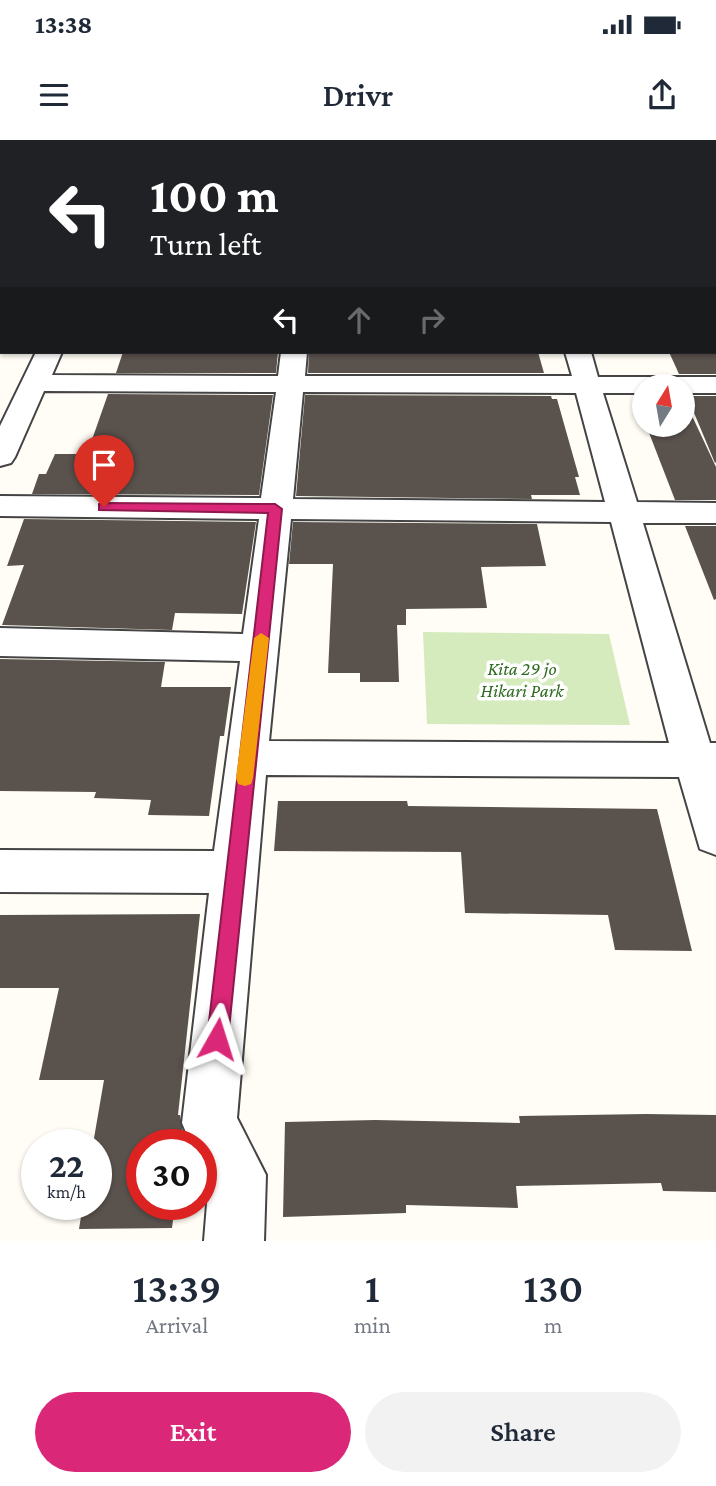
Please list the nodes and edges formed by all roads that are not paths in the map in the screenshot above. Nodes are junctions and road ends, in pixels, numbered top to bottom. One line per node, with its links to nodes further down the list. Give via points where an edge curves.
1 (47, 354): 5 (street)
2 (292, 367): 3 (street); 5 (street); 8 (street)
3 (583, 368): 4 (street); 9 (street)
4 (716, 385)
5 (21, 393): 6 (street)
6 (0, 457)
7 (0, 506): 8 (street)
8 (275, 509): 9 (street); 12 (street)
9 (625, 512): 10 (street); 14 (street)
10 (716, 513)
11 (0, 642): 12 (street)
12 (260, 648): 13 (street)
13 (247, 758): 14 (street); 17 (street)
14 (706, 760): 15 (street)
15 (716, 835)
16 (0, 871): 17 (street)
17 (234, 872): 18 (street, via 209,1123 239,1175)
18 (234, 1241)

